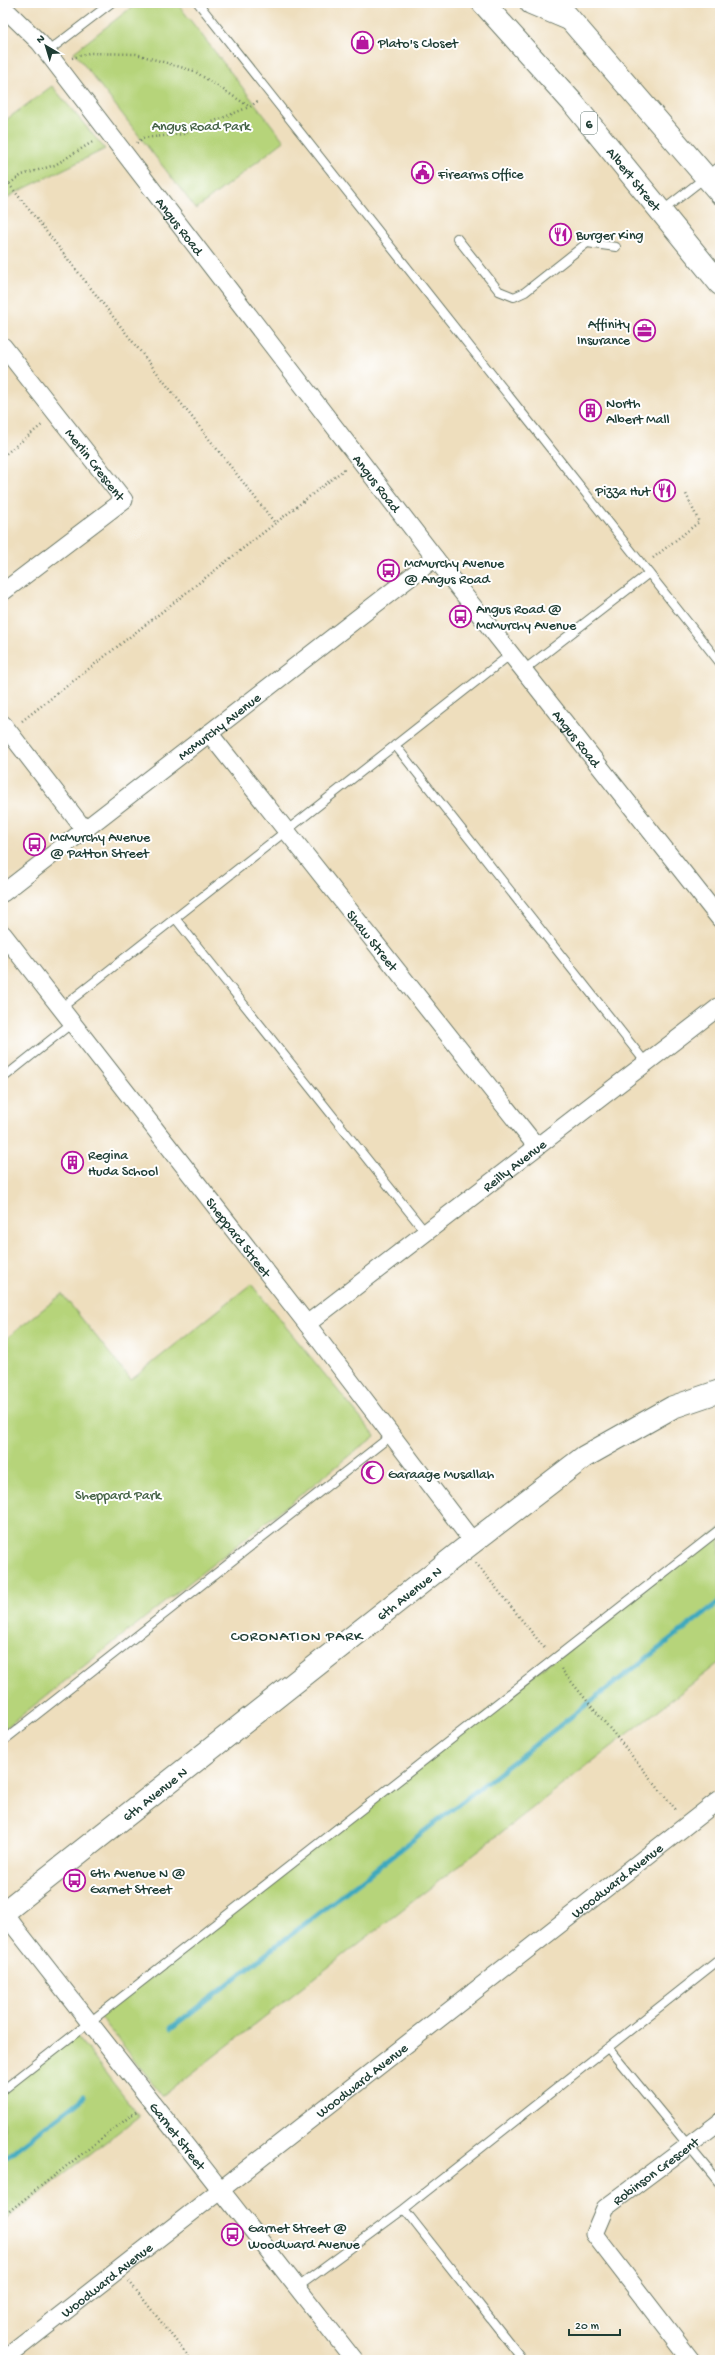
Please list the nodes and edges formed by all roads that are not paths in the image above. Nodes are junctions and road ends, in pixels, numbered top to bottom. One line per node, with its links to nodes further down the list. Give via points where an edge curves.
1 (111, 3): 8 (lane)
2 (198, 3): 17 (lane)
3 (483, 3): 11 (street, Albert Street / 6, via 572,102)
4 (531, 3): 7 (street)
5 (556, 3): 7 (street)
6 (3, 7): 8 (street, Angus Road)
7 (572, 20): 9 (street)
8 (47, 52): 16 (street, Angus Road)
9 (713, 171): 10 (street); 11 (lane)
10 (720, 193)
11 (662, 211): 14 (street, Albert Street / 6)
12 (458, 238): 13 (lane, via 499,291 514,297 525,292 587,243)
13 (616, 247)
14 (720, 284)
15 (3, 346): 18 (street, Merlin Crescent, via 124,500)
16 (435, 558): 19 (street, Angus Road); 23 (street, McMurchy Avenue)
17 (649, 573): 20 (lane); 21 (lane)
18 (3, 592)
19 (511, 654): 21 (street, Angus Road); 24 (lane)
20 (720, 663)
21 (524, 670): 29 (street, Angus Road)
22 (6, 728): 25 (street)
23 (210, 732): 25 (street, McMurchy Avenue); 26 (street, Shaw Street)
24 (395, 745): 26 (lane); 34 (lane)
25 (84, 829): 27 (street, McMurchy Avenue)
26 (286, 830): 28 (lane); 36 (street, Shaw Street)
27 (3, 893)
28 (175, 918): 32 (lane); 37 (lane)
29 (720, 919)
30 (3, 934): 32 (street, Sheppard Street)
31 (720, 1006): 34 (street, Reilly Avenue)
32 (61, 1008): 33 (street, Sheppard Street)
33 (72, 1023): 35 (lane); 38 (street, Sheppard Street)
34 (646, 1063): 36 (street, Reilly Avenue)
35 (3, 1078)
36 (537, 1147): 37 (street, Reilly Avenue)
37 (426, 1233): 38 (street, Reilly Avenue)
38 (307, 1324): 40 (street, Sheppard Street)
39 (720, 1391): 42 (street, 6th Avenue N, via 673,1407 584,1457)
40 (392, 1435): 42 (street, Sheppard Street); 43 (lane)
41 (720, 1529): 47 (lane, via 552,1658)
42 (469, 1545): 45 (street, 6th Avenue N)
43 (3, 1741)
44 (720, 1799): 53 (street, Woodward Avenue)
45 (3, 1912): 47 (street, Garnet Street)
46 (720, 1960): 48 (lane)
47 (90, 2023): 49 (lane); 53 (street, Garnet Street)
48 (608, 2048): 51 (lane); 54 (lane)
49 (3, 2090)
50 (720, 2122): 51 (street, Robinson Crescent)
51 (690, 2145): 52 (lane); 59 (street, Robinson Crescent, via 605,2208 594,2234)
52 (720, 2184)
53 (221, 2188): 55 (street, Garnet Street); 56 (street, Woodward Avenue)
54 (404, 2209): 55 (lane); 58 (lane)
55 (298, 2287): 57 (street, Garnet Street)
56 (4, 2360)
57 (354, 2360)
58 (522, 2360)
59 (691, 2360)

